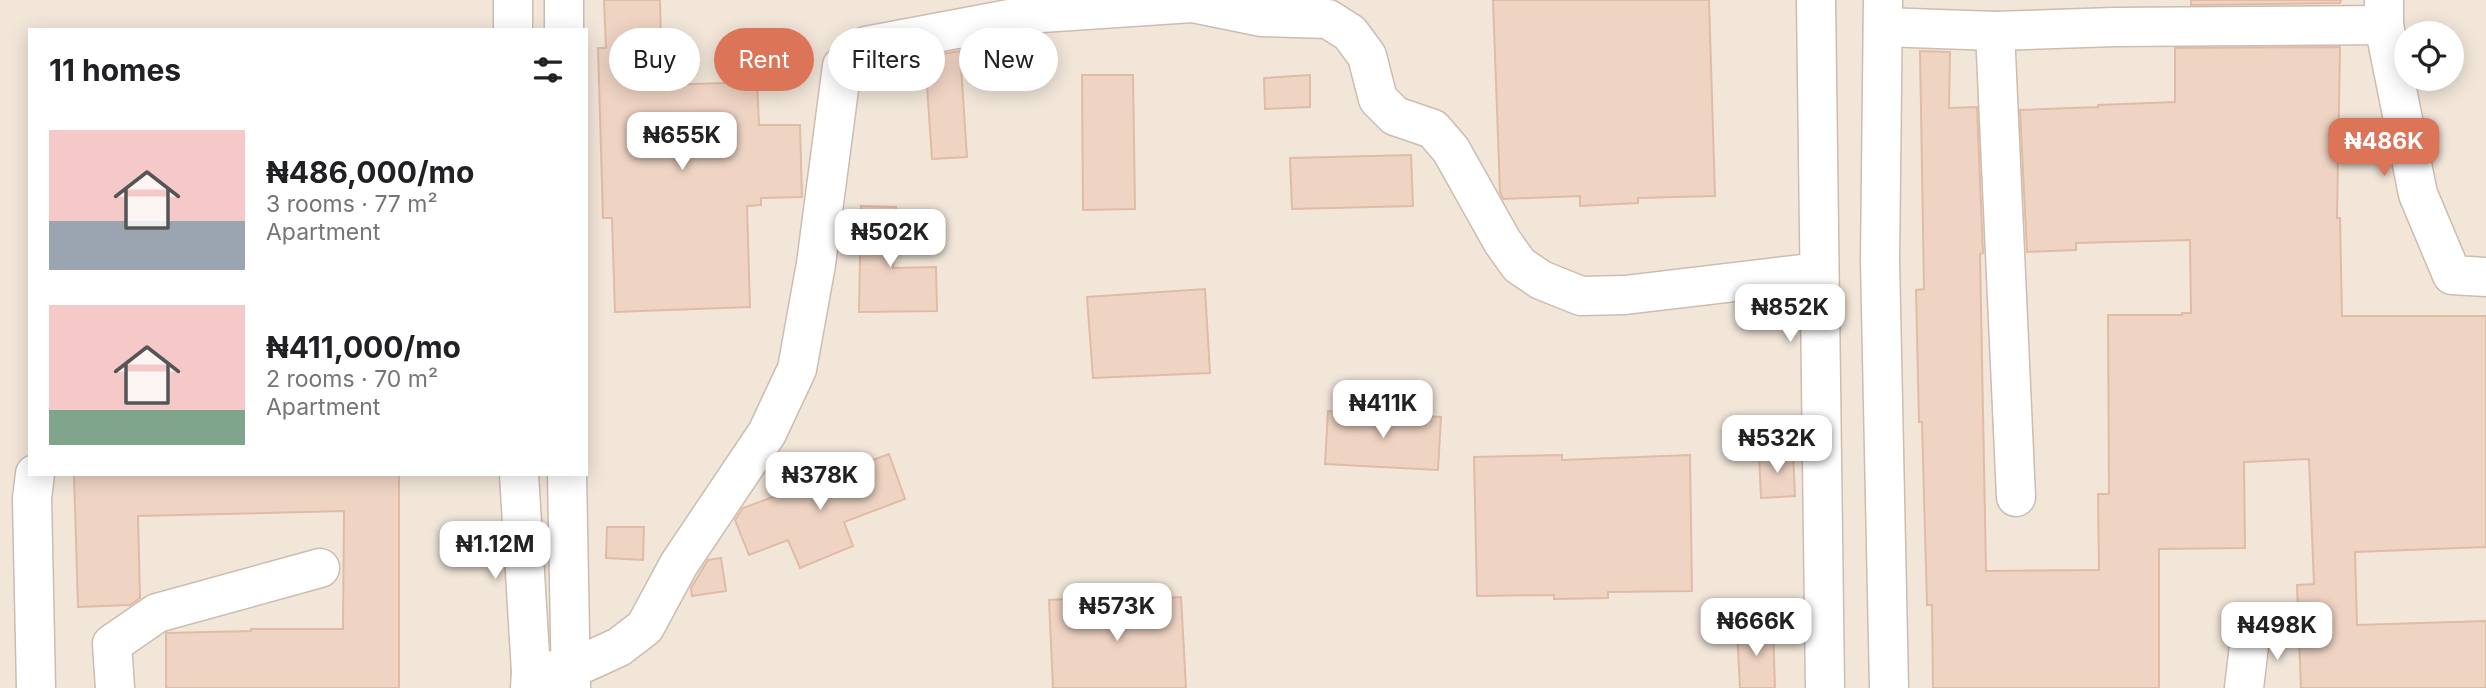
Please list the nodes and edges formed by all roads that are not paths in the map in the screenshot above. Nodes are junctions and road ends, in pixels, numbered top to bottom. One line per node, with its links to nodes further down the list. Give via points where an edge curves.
1 (513, 0): 7 (street)
2 (564, 0): 8 (street)
3 (1816, 0): 10 (street)
4 (2115, 13): 5 (street); 9 (street)
5 (2384, 13): 11 (street, via 2418,194 2452,275)
6 (1883, 14): 9 (street); 23 (street, via 1880,260)
7 (513, 28)
8 (564, 28)
9 (1994, 31): 15 (street)
10 (1819, 272): 18 (street, via 1625,295 1581,296 1541,280 1519,265 1502,241 1451,150 1433,130 1395,116 1378,99 1367,56 1350,33 1328,19 1261,17 1192,4 1165,5 1041,13 866,46 842,66 797,369 768,433 679,564 645,627); 22 (street)
11 (2486, 277)
12 (35, 476): 20 (street)
13 (519, 476): 19 (street)
14 (566, 476): 18 (street)
15 (2016, 497)
16 (320, 568): 21 (street, via 157,613 112,644)
17 (2251, 629): 24 (street)
18 (571, 678): 19 (street)
19 (531, 680)
20 (36, 688)
21 (115, 688)
22 (1825, 688)
23 (1889, 688)
24 (2244, 688)

